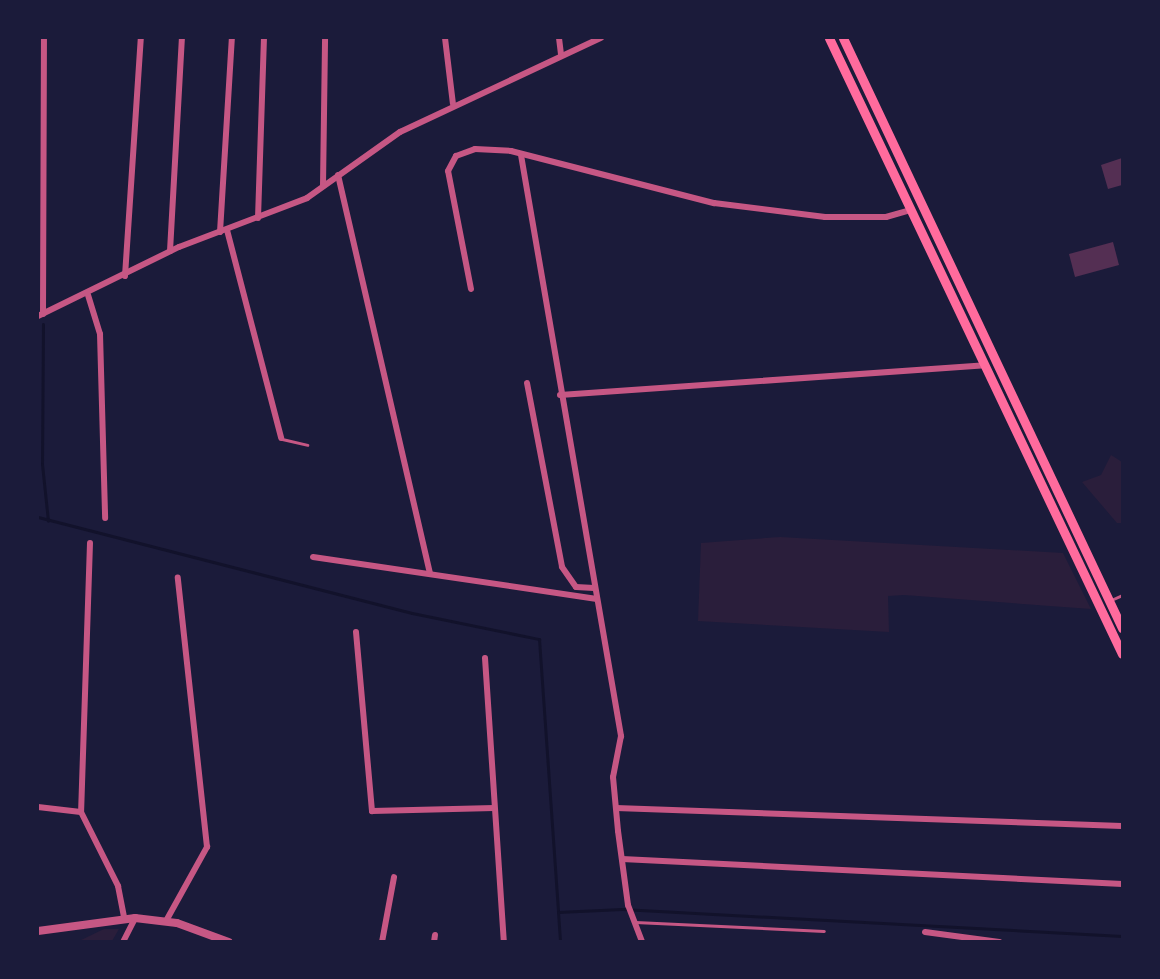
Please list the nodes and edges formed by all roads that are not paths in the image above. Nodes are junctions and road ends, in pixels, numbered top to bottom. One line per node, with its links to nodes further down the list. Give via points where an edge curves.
1 (44, 38): 24 (street)
2 (141, 38): 21 (street)
3 (182, 38): 20 (street)
4 (232, 38): 19 (street)
5 (264, 38): 18 (street)
6 (325, 38): 16 (street)
7 (445, 38): 13 (street)
8 (559, 38): 12 (street)
9 (601, 38): 12 (street)
10 (829, 38): 17 (main road)
11 (843, 38): 38 (main road)
12 (561, 55): 13 (street)
13 (453, 104): 15 (street, via 400,132)
14 (521, 155): 17 (street, via 714,203 825,217 886,217); 22 (street, via 475,149 456,156 449,167); 27 (street)
15 (338, 175): 16 (street); 33 (street)
16 (323, 186): 18 (street)
17 (911, 210): 25 (main road)
18 (258, 218): 19 (street)
19 (224, 231): 20 (street); 28 (street)
20 (170, 251): 21 (street)
21 (125, 276): 23 (street)
22 (471, 289)
23 (88, 295): 24 (street); 30 (street, via 100,334)
24 (40, 315)
25 (985, 365): 27 (street); 41 (main road)
26 (526, 383): 35 (street, via 562,567 576,587)
27 (560, 395): 35 (street)
28 (281, 438): 29 (lane)
29 (308, 445)
30 (105, 518)
31 (90, 543): 46 (street)
32 (313, 557): 33 (street)
33 (430, 573): 37 (street)
34 (178, 578): 53 (street, via 207,846)
35 (594, 588): 37 (street)
36 (1122, 595): 38 (lane)
37 (597, 599): 45 (street, via 621,736 613,777)
38 (1110, 601): 39 (main road)
39 (1122, 628)
40 (356, 632): 44 (street, via 372,811)
41 (1122, 654)
42 (485, 658): 44 (street)
43 (38, 807): 46 (street)
44 (494, 808): 61 (street)
45 (616, 808): 47 (street); 48 (street)
46 (81, 812): 51 (street, via 118,886)
47 (1122, 826)
48 (621, 859): 50 (street); 54 (street)
49 (394, 877): 60 (street)
50 (1122, 884)
51 (124, 917): 52 (street); 55 (street)
52 (135, 918): 53 (street); 58 (street)
53 (166, 921): 59 (street)
54 (633, 922): 56 (lane); 62 (street)
55 (38, 931)
56 (824, 931)
57 (925, 932): 63 (street)
58 (123, 942)
59 (229, 942)
60 (381, 942)
61 (504, 942)
62 (642, 942)
63 (999, 942)

